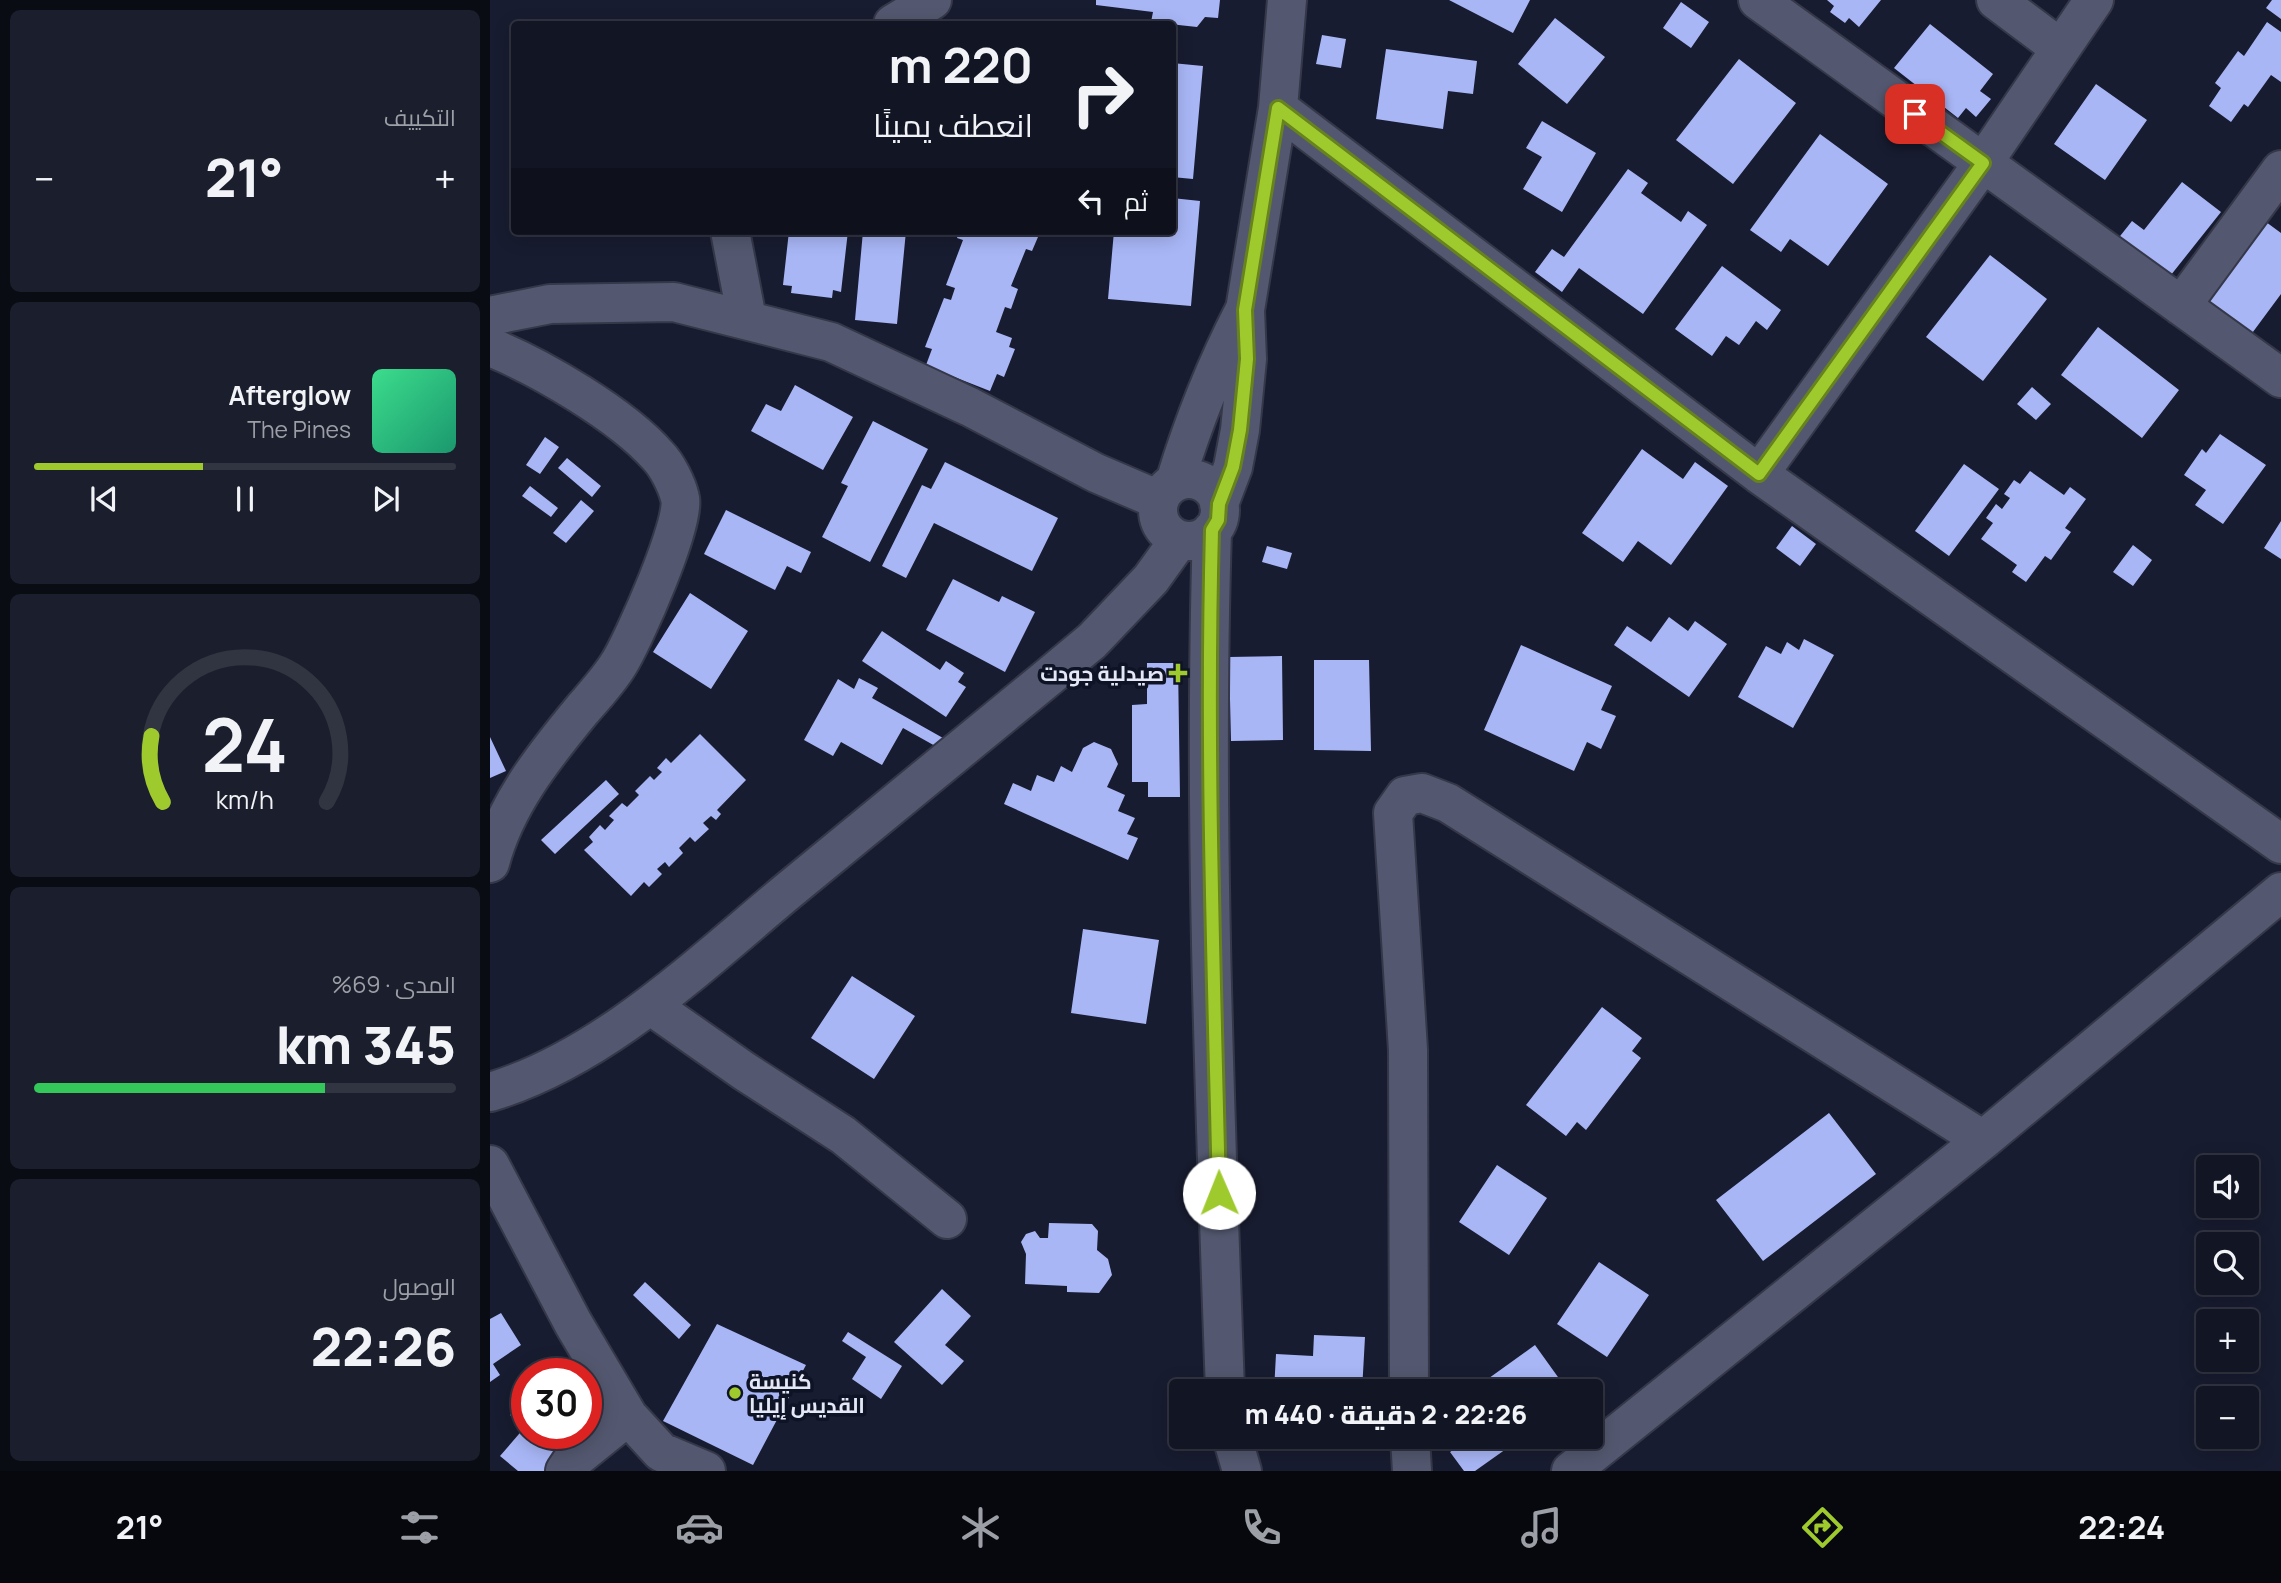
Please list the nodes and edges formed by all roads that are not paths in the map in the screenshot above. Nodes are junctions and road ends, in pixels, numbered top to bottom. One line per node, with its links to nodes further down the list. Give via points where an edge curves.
1 (932, 0): 6 (street)
2 (1287, 0): 8 (street)
3 (1758, 0): 9 (street)
4 (1996, 0): 7 (street)
5 (2094, 0): 7 (street)
6 (898, 21)
7 (2060, 48): 9 (street)
8 (1278, 108): 13 (street); 18 (street)
9 (1983, 163): 12 (street); 18 (street)
10 (2281, 170): 12 (street)
11 (731, 235): 15 (street)
12 (2181, 306): 17 (street)
13 (1245, 310): 19 (street, via 1215,370); 20 (street, via 1247,359 1233,467)
14 (490, 316): 15 (street, via 550,304 674,302)
15 (747, 319): 19 (street, via 831,342 1096,473)
16 (490, 347): 22 (street, via 520,359 636,435 660,457 681,500 678,525 619,665 548,751 521,793)
17 (2281, 378)
18 (1759, 474): 21 (street)
19 (1167, 491): 20 (street, via 1161,524); 20 (street, via 1199,481 1209,487)
20 (1203, 525): 24 (street, via 1092,641); 29 (street, via 1209,620)
21 (2281, 844)
22 (490, 863)
23 (2281, 892): 26 (street)
24 (650, 1004): 25 (street, via 558,1065); 28 (street, via 843,1135)
25 (490, 1092)
26 (1983, 1140): 30 (street, via 1448,803 1422,793 1405,796 1393,813 1408,1050); 38 (street)
27 (490, 1166): 31 (street, via 573,1324)
28 (947, 1219)
29 (1225, 1379)
30 (1409, 1379)
31 (628, 1416): 34 (street); 35 (street, via 661,1452)
32 (1236, 1449): 36 (street)
33 (1411, 1449): 37 (street)
34 (565, 1471)
35 (706, 1471)
36 (1242, 1471)
37 (1412, 1471)
38 (1571, 1471)

